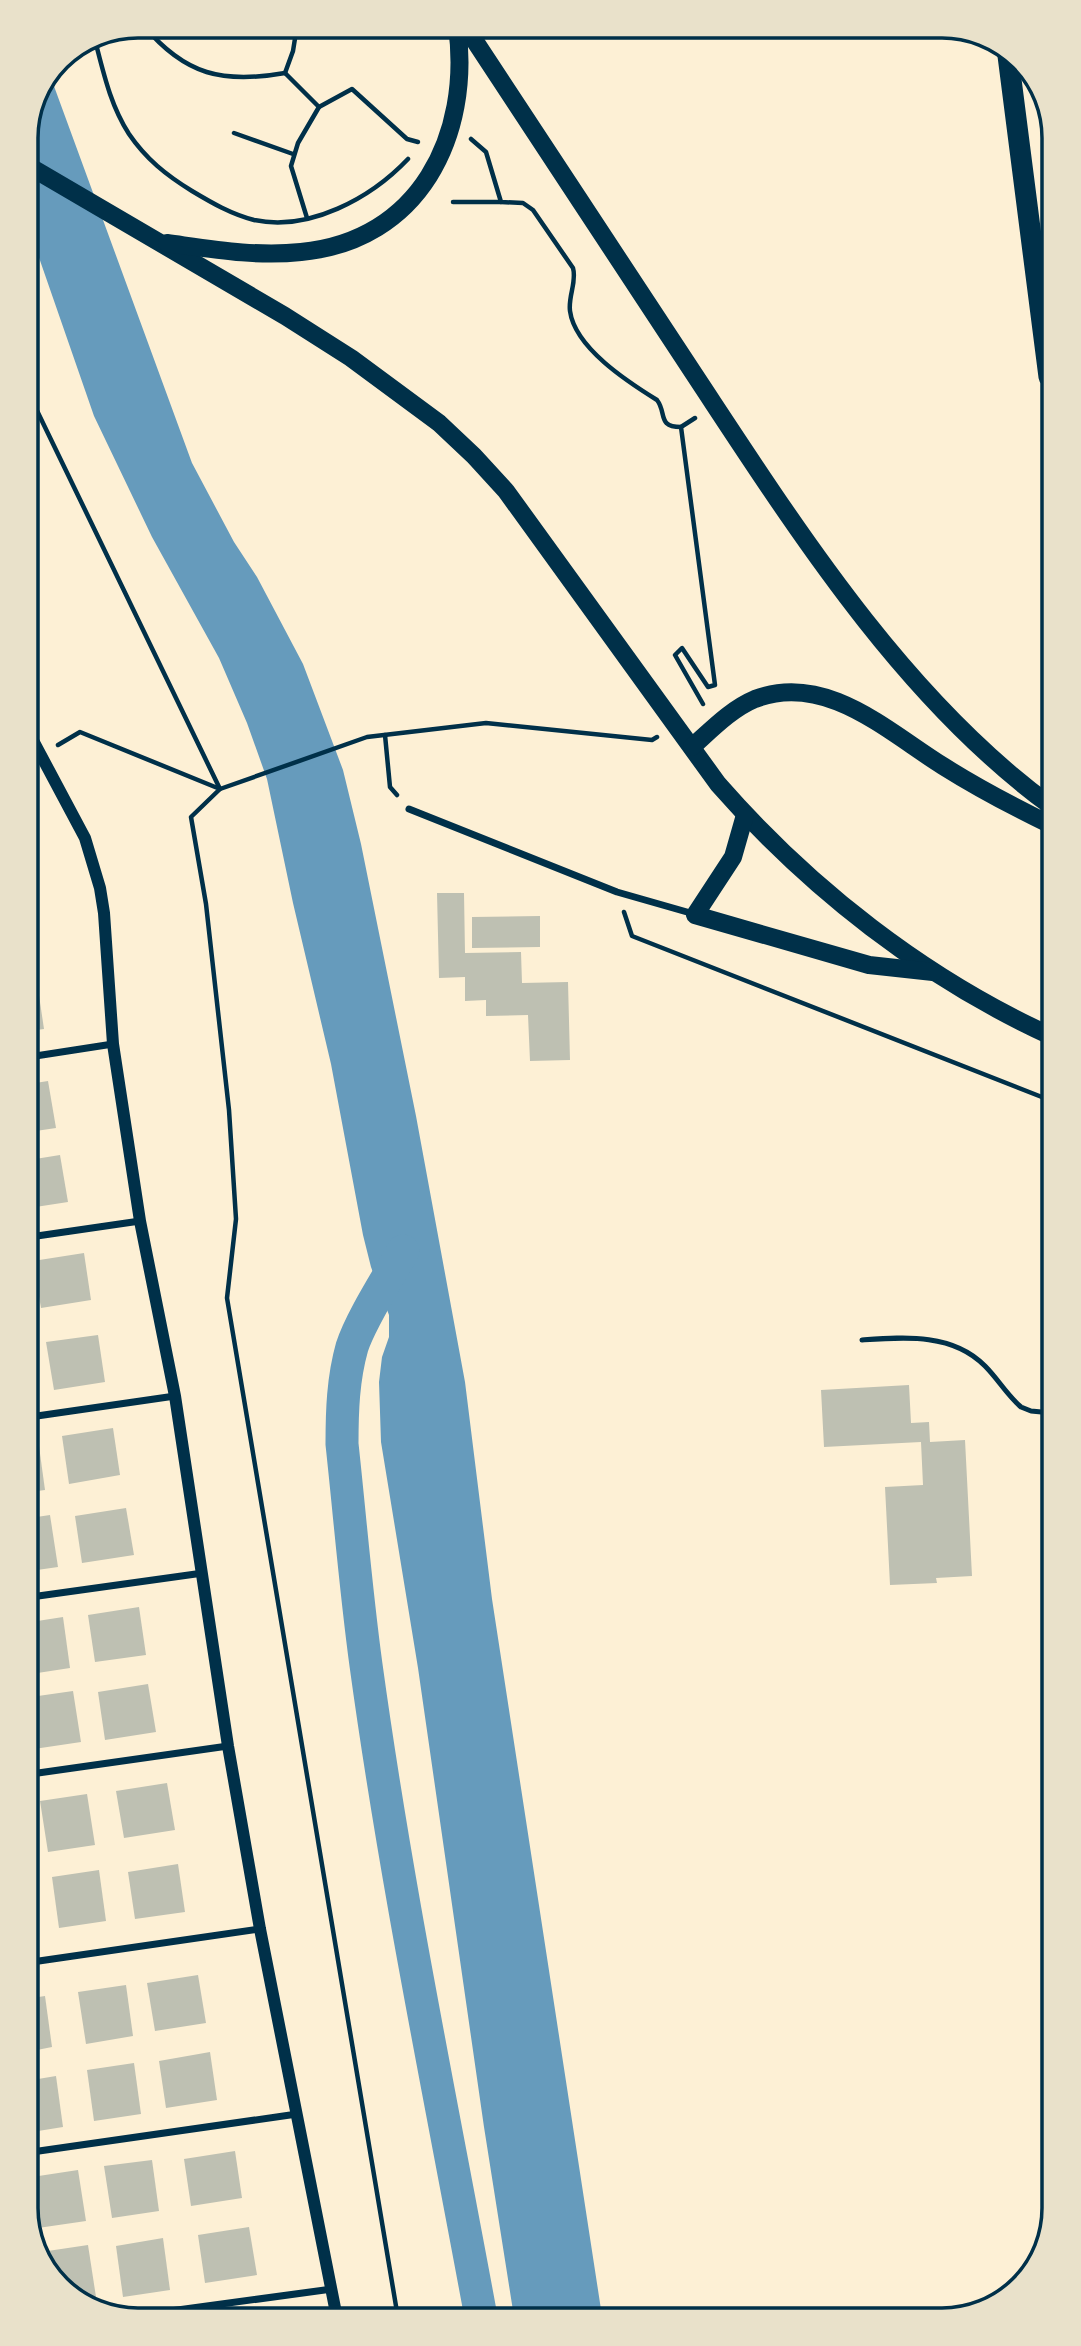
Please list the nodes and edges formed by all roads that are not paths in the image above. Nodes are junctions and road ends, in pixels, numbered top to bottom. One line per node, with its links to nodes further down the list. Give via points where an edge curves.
1 (458, 38): 5 (main road, via 460,83 441,157 412,200 373,231 349,242 300,253 224,251)
2 (473, 38): 9 (main road, via 762,476 862,614 957,726)
3 (1009, 64): 6 (highway)
4 (39, 172): 5 (main road)
5 (156, 240): 7 (main road, via 351,358 439,423 474,456 506,491)
6 (1042, 322)
7 (692, 747): 11 (main road); 12 (main road, via 725,718 755,700 777,694 814,694 852,707 964,779)
8 (39, 749): 16 (street, via 94,863 104,913)
9 (1042, 800)
10 (408, 809): 13 (street, via 617,892)
11 (745, 815): 13 (main road, via 733,857); 14 (main road, via 880,935)
12 (1042, 820)
13 (695, 915): 14 (main road, via 869,965)
14 (936, 972): 15 (main road)
15 (1042, 1032)
16 (113, 1044): 17 (street); 18 (street)
17 (39, 1056)
18 (140, 1221): 19 (street); 21 (street)
19 (38, 1236)
20 (862, 1340): 22 (lane, via 920,1338 954,1345 978,1359 1021,1407)
21 (175, 1396): 23 (street); 24 (street)
22 (1042, 1413)
23 (38, 1416)
24 (203, 1573): 25 (street); 26 (street)
25 (38, 1596)
26 (228, 1746): 27 (street); 28 (street)
27 (38, 1773)
28 (260, 1929): 29 (street); 30 (street)
29 (38, 1961)
30 (297, 2114): 31 (street); 32 (street)
31 (38, 2151)
32 (332, 2289): 33 (street); 34 (street)
33 (199, 2307)
34 (335, 2307)

